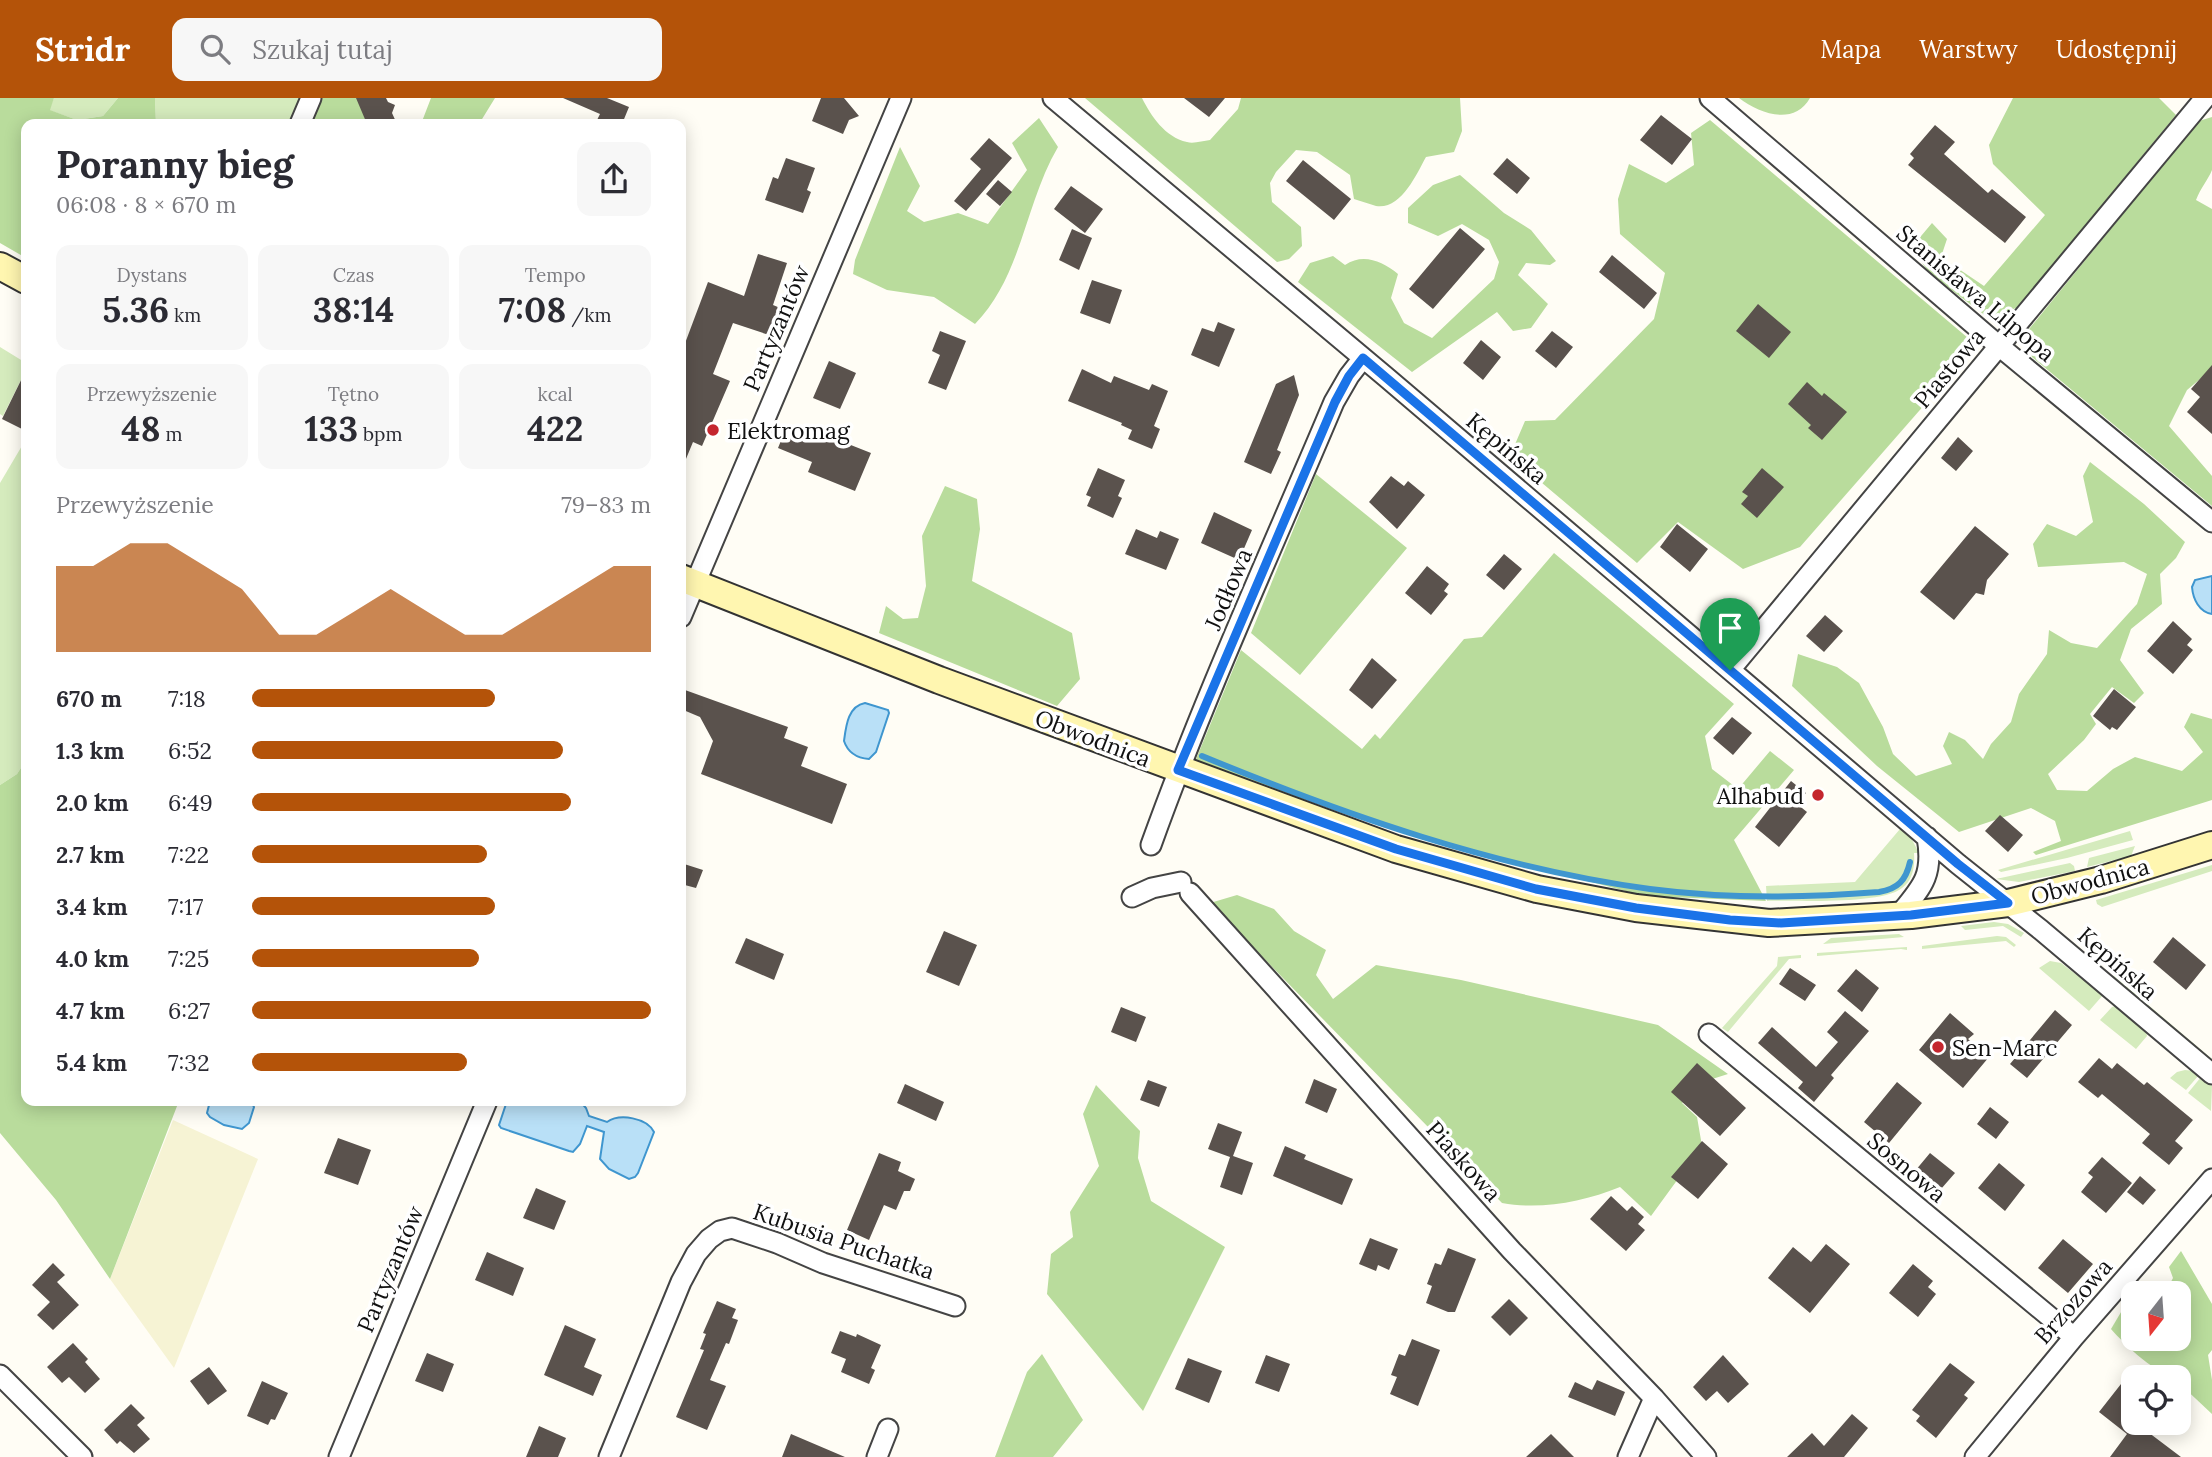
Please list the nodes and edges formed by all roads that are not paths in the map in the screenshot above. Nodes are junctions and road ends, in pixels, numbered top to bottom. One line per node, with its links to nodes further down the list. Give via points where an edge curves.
1 (310, 98): 6 (street)
2 (901, 98): 12 (street, Partyzantów)
3 (1053, 98): 10 (street, Kępińska)
4 (1710, 98): 9 (street, Stanisława Lilpopa)
5 (2205, 98): 9 (street, Piastowa)
6 (302, 119)
7 (0, 266): 8 (main road)
8 (21, 277)
9 (1999, 346): 11 (street, Stanisława Lilpopa); 13 (street, Piastowa)
10 (1363, 358): 13 (street, Kępińska); 14 (street, Jodłowa, via 1335,402)
11 (2212, 522)
12 (687, 581): 14 (main road, Obwodnica)
13 (1730, 670): 15 (street, Kępińska)
14 (1178, 770): 16 (street, Jodłowa); 20 (main road, Obwodnica, via 1396,849 1587,900 1769,923)
15 (1927, 837): 19 (street, Kępińska); 20 (street, via 1927,877)
16 (1151, 845)
17 (2212, 845): 19 (main road, Obwodnica)
18 (1132, 897): 28 (street, Piaskowa, via 1152,888 1185,887 1512,1251)
19 (2008, 903): 20 (main road, Obwodnica); 22 (street, Kępińska)
20 (1898, 916)
21 (1709, 1034): 26 (street, Sosnowa)
22 (2212, 1074)
23 (484, 1106): 31 (street, Partyzantów)
24 (2212, 1179): 26 (street, Brzozowa)
25 (955, 1306): 32 (street, Kubusia Puchatka, via 732,1228 720,1231 696,1254 681,1282)
26 (2074, 1337): 36 (street, Brzozowa)
27 (0, 1375): 30 (street)
28 (1654, 1398): 34 (street); 35 (street, Piaskowa)
29 (888, 1429): 33 (street)
30 (82, 1457)
31 (339, 1457)
32 (609, 1457)
33 (877, 1457)
34 (1628, 1457)
35 (1706, 1457)
36 (1975, 1457)

